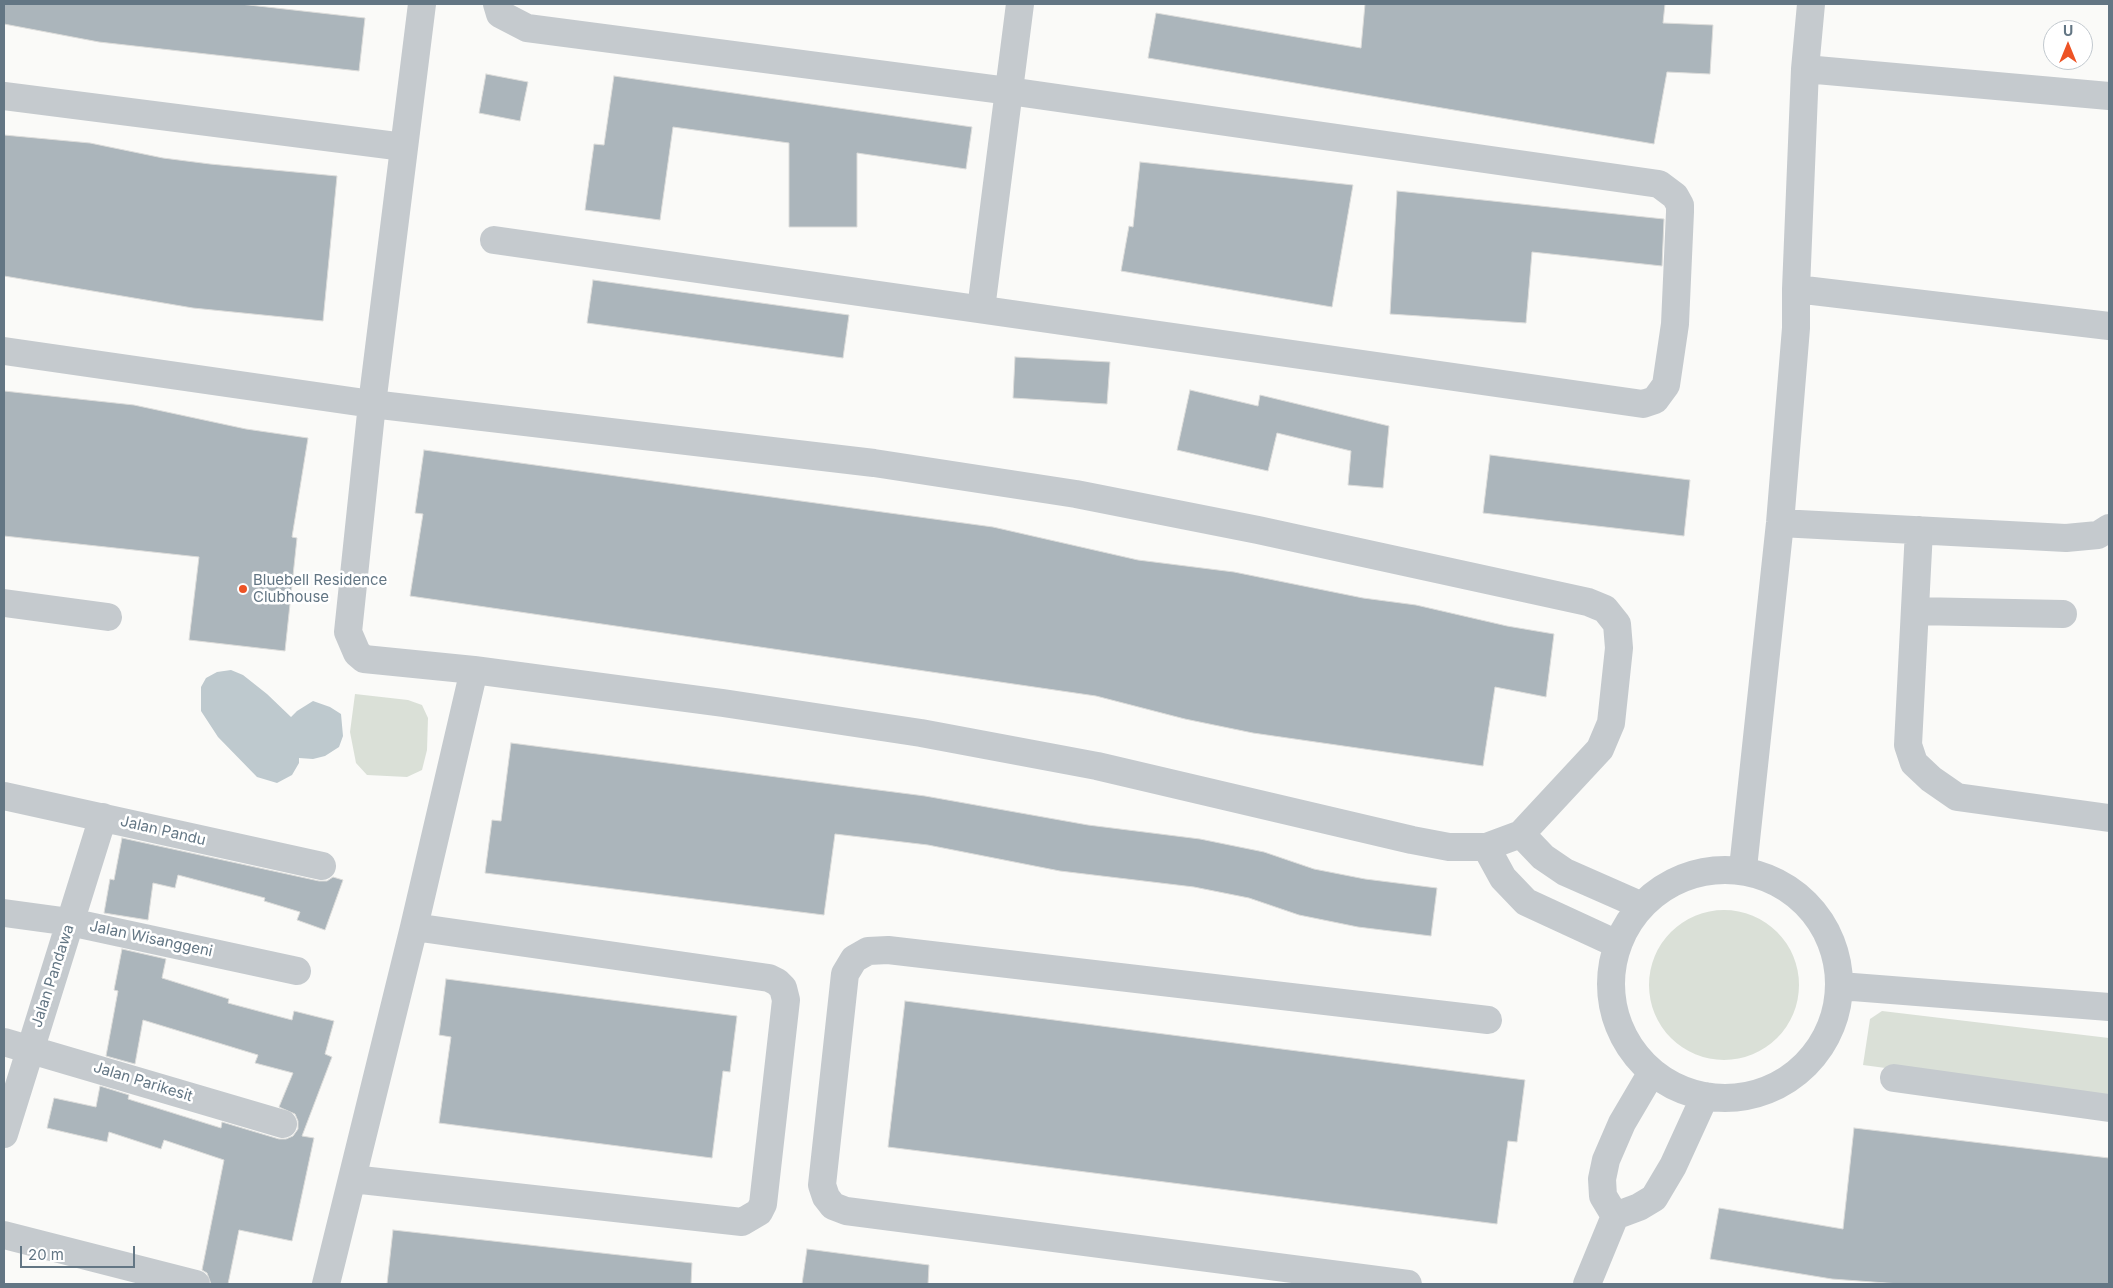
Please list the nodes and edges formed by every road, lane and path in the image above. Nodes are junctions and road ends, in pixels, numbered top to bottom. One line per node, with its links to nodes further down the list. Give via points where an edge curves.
1 (422, 4): 9 (street)
2 (497, 4): 6 (street, via 500,14 526,28)
3 (1020, 4): 6 (street)
4 (1811, 4): 5 (street)
5 (1805, 69): 8 (street); 11 (street)
6 (1009, 91): 12 (street); 12 (street, via 1659,184 1675,196 1680,205 1675,324 1666,385 1655,400 1643,404)
7 (4, 96): 9 (street)
8 (2109, 96)
9 (404, 147): 15 (street)
10 (494, 240): 12 (street)
11 (1796, 289): 13 (street); 16 (street, via 1796,328)
12 (981, 309)
13 (2109, 326)
14 (4, 352): 15 (street)
15 (372, 404): 23 (street, via 348,632 351,642 364,659); 27 (street, via 874,463 1076,494 1588,602 1605,609 1618,624 1619,648 1611,723 1600,748)
16 (1780, 523): 18 (street); 30 (street)
17 (2109, 528): 18 (street, via 2098,536 2066,538)
18 (1919, 530): 20 (street)
19 (4, 603): 22 (street)
20 (1915, 611): 21 (street); 26 (street, via 1908,745 1914,763 1957,797)
21 (2063, 614)
22 (108, 617)
23 (474, 670): 28 (street, via 920,733 1098,766 1412,840); 34 (street)
24 (4, 796): 25 (street, Jalan Pandu)
25 (103, 817): 29 (street, Jalan Pandu); 33 (street, Jalan Pandawa)
26 (2109, 818)
27 (1521, 834): 28 (street); 31 (street, via 1543,857 1565,872)
28 (1486, 847): 35 (street, via 1503,878 1526,902)
29 (322, 866)
30 (1743, 868): 31 (street, via 1715,870 1684,878); 37 (street, via 1777,881 1803,901 1822,925 1836,955)
31 (1640, 905): 35 (street)
32 (4, 913): 33 (street, Jalan Wisanggeni)
33 (70, 922): 36 (street, Jalan Wisanggeni); 40 (street, Jalan Pandawa)
34 (414, 927): 47 (street); 47 (street, via 769,978 777,982 783,988 786,1000 763,1204 760,1212 742,1222)
35 (1618, 944): 41 (street, via 1610,990 1622,1035)
36 (297, 970)
37 (1840, 986): 38 (street); 43 (street, via 1836,1014 1825,1040 1808,1063 1761,1093 1733,1098)
38 (2109, 1007)
39 (1488, 1020): 52 (street, via 888,950 868,952 854,959 845,974 822,1185 833,1206 846,1211)
40 (17, 1045): 45 (street, Jalan Parikesit); 46 (street, Jalan Pandawa)
41 (1652, 1072): 43 (street, via 1677,1088); 48 (street, via 1622,1122 1606,1160 1603,1196)
42 (1894, 1078): 44 (street)
43 (1705, 1096): 48 (street, via 1674,1166 1654,1198)
44 (2109, 1108)
45 (283, 1124)
46 (4, 1134)
47 (352, 1179): 51 (street)
48 (1615, 1216): 53 (street)
49 (4, 1235): 50 (street)
50 (196, 1284)
51 (326, 1284)
52 (1408, 1284)
53 (1586, 1284)

